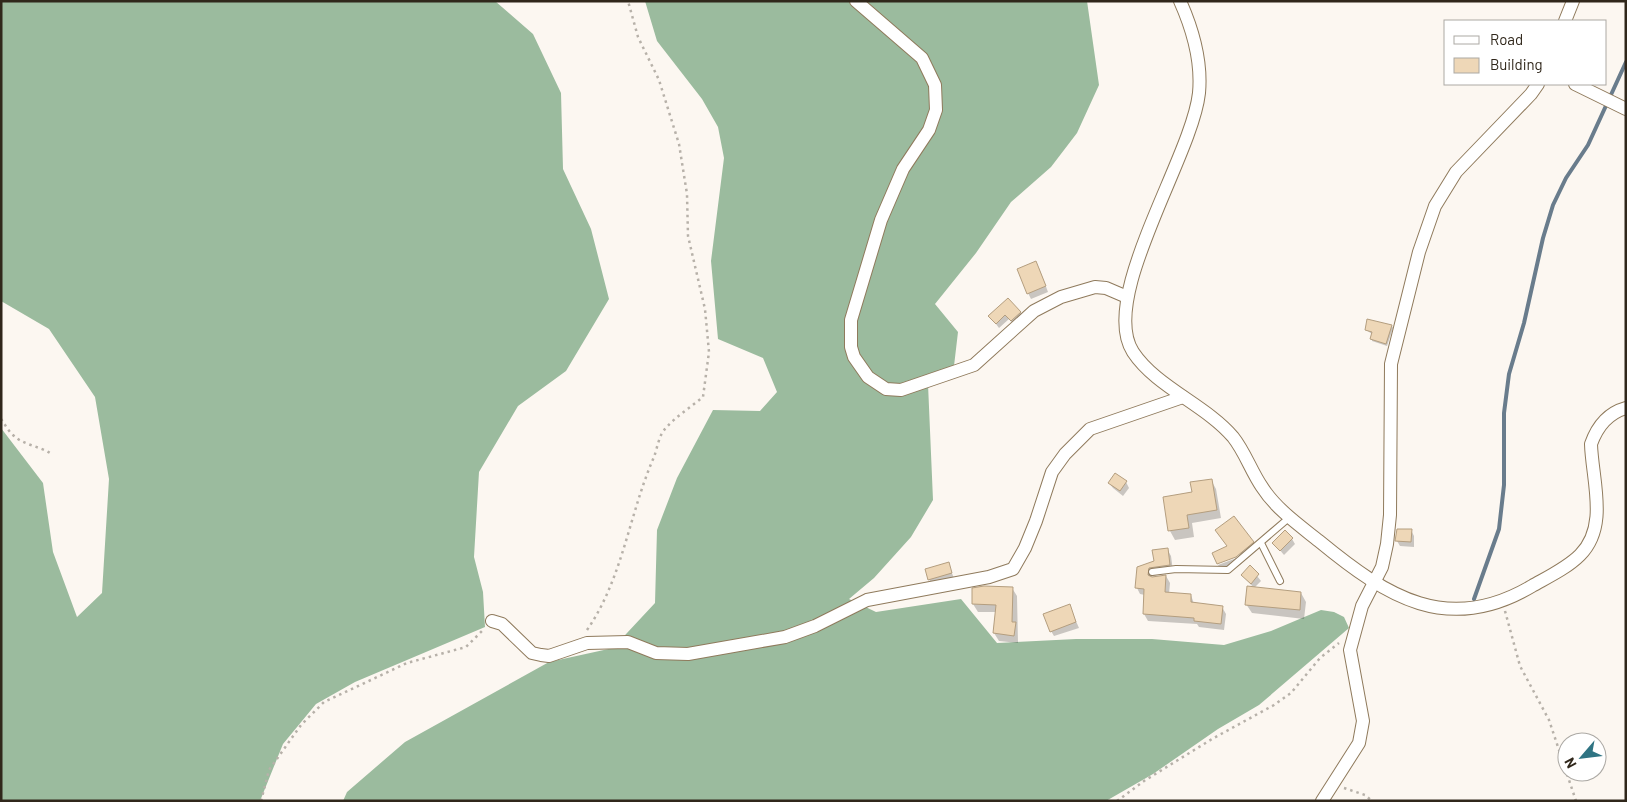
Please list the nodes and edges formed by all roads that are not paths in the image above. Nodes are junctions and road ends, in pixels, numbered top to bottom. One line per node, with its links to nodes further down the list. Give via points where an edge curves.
1 (856, 1): 8 (street, via 922,58 935,85 936,110 929,130 903,169 880,220 851,320 854,357 868,376 886,389 901,390 974,365 1034,311 1061,296 1095,287 1106,288)
2 (1180, 1): 8 (street, via 1195,40 1200,74 1199,96)
3 (1573, 1): 4 (street)
4 (1565, 20)
5 (1537, 85): 15 (street, via 1456,172 1435,206 1418,252 1391,364 1390,515 1385,555)
6 (1576, 85): 7 (street)
7 (1626, 109)
8 (1127, 298): 9 (street, via 1126,335 1134,353 1146,367)
9 (1183, 396): 11 (street, via 1233,438 1262,488); 16 (street, via 1090,429 1077,441 1052,472 1036,521 1013,569 989,577 867,600 815,626 784,637 688,654 656,653 628,642 587,643 549,656 532,653 502,624)
10 (1626, 408): 15 (street, via 1605,419 1594,435 1591,444 1598,517 1588,545 1566,566 1503,601 1474,610 1444,610)
11 (1290, 517): 12 (lane); 15 (street, via 1342,560)
12 (1261, 542): 13 (lane, via 1228,570); 14 (lane)
13 (1152, 572)
14 (1280, 581)
15 (1375, 582): 17 (street, via 1362,606 1350,650 1363,721 1359,743)
16 (492, 621)
17 (1322, 801)

